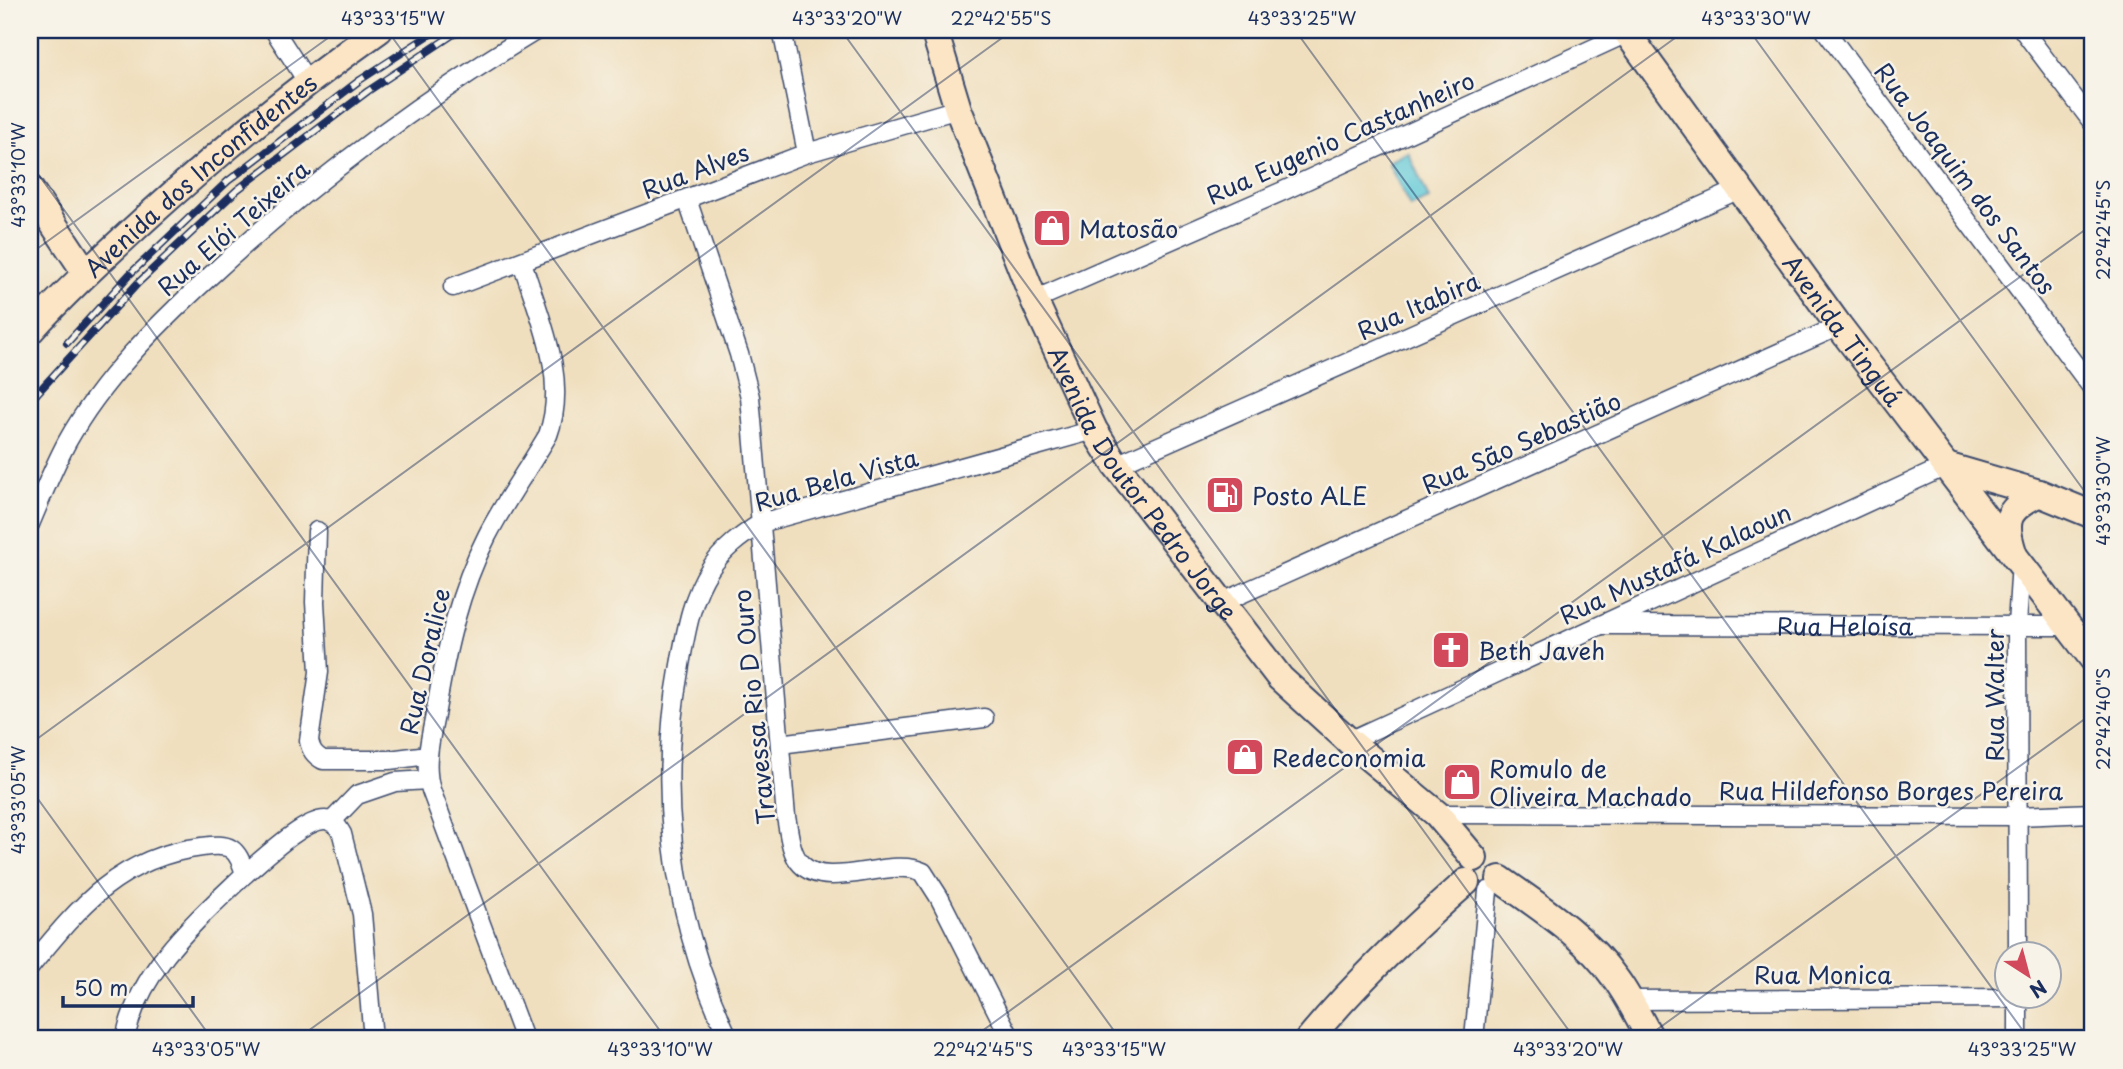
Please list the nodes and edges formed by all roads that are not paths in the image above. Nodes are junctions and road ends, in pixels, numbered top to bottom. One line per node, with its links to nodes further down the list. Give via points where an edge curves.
1 (274, 30): 9 (street)
2 (379, 30): 9 (street, Avenida dos Inconfidentes)
3 (537, 30): 29 (street, Rua Elói Teixeira, via 412,112 330,174 190,295 140,345 95,402 68,441)
4 (782, 30): 12 (street)
5 (933, 30): 10 (street, Avenida Doutor Pedro Jorge)
6 (1825, 30): 22 (street, Rua Joaquim dos Santos)
7 (2023, 30): 11 (street)
8 (1626, 32): 14 (street, Avenida Tinguá); 19 (street, Rua Eugenio Castanheiro)
9 (307, 81): 17 (street, Avenida dos Inconfidentes)
10 (958, 109): 12 (street, Rua Alves); 19 (street, Avenida Doutor Pedro Jorge)
11 (2093, 123)
12 (807, 153): 15 (street, Rua Alves)
13 (30, 189): 17 (street)
14 (1740, 189): 20 (street, Avenida Tinguá); 24 (street, Rua Itabira)
15 (687, 199): 16 (street, Rua Alves); 28 (street, Travessa Rio D Ouro, via 748,386)
16 (522, 262): 18 (street, Rua Alves); 40 (street, Rua Doralice, via 556,381 554,419 469,576 454,620)
17 (86, 273): 21 (street, Avenida dos Inconfidentes)
18 (453, 287)
19 (1034, 300): 23 (street, Avenida Doutor Pedro Jorge)
20 (1839, 326): 25 (street, Avenida Tinguá); 32 (street, Rua São Sebastião)
21 (30, 331)
22 (2093, 389)
23 (1094, 430): 24 (street, Avenida Doutor Pedro Jorge); 28 (street, Rua Bela Vista)
24 (1116, 466): 32 (street, Avenida Doutor Pedro Jorge)
25 (1946, 466): 26 (street); 31 (street, Avenida Tinguá); 33 (street, Rua Mustafá Kalaoun)
26 (2039, 493): 27 (street); 31 (street, via 2016,507 2008,519 2008,536)
27 (2093, 515)
28 (761, 523): 39 (street, Travessa Rio D Ouro); 56 (street, Rua Bela Vista, via 723,551 709,570 689,617 673,702 668,766 671,841 684,919)
29 (30, 524)
30 (317, 531): 40 (street, via 319,672 311,749 323,760 389,761)
31 (2017, 557): 34 (street, Rua Walter); 35 (street, Avenida Tinguá)
32 (1223, 603): 38 (street, Avenida Doutor Pedro Jorge, via 1280,678)
33 (1596, 625): 34 (street, Rua Heloísa); 38 (street, Rua Mustafá Kalaoun)
34 (2017, 625): 35 (street, Rua Heloísa); 44 (street, Rua Walter)
35 (2081, 626): 36 (street, Avenida Tinguá)
36 (2093, 659)
37 (984, 718): 39 (street)
38 (1349, 741): 43 (street, Avenida Doutor Pedro Jorge)
39 (780, 744): 57 (street, Travessa Rio D Ouro, via 786,817 800,863 832,874 905,868 923,872)
40 (428, 755): 41 (street, Rua Doralice)
41 (428, 780): 45 (street, via 395,782 357,795); 55 (street, Rua Doralice)
42 (2093, 813): 44 (street, Rua Hildefonso Borges Pereira)
43 (1437, 814): 44 (street, Rua Hildefonso Borges Pereira); 47 (street, Avenida Doutor Pedro Jorge)
44 (2018, 816): 48 (street, Rua Walter)
45 (331, 822): 46 (street, via 308,825); 54 (street, via 342,834 362,914)
46 (245, 874): 49 (street, via 237,853 222,846 189,848 140,863 102,887); 53 (street, via 167,951 152,973)
47 (1482, 877): 51 (street, Avenida Doutor Pedro Jorge, via 1579,937); 58 (street, via 1386,954); 59 (street)
48 (2018, 940)
49 (30, 967)
50 (1994, 997): 51 (street, Rua Monica)
51 (1629, 1000): 60 (street, Avenida Doutor Pedro Jorge)
52 (2018, 1010): 61 (street)
53 (125, 1039)
54 (373, 1039)
55 (524, 1039)
56 (729, 1039)
57 (1012, 1039)
58 (1309, 1039)
59 (1474, 1039)
60 (1651, 1039)
61 (2018, 1039)

